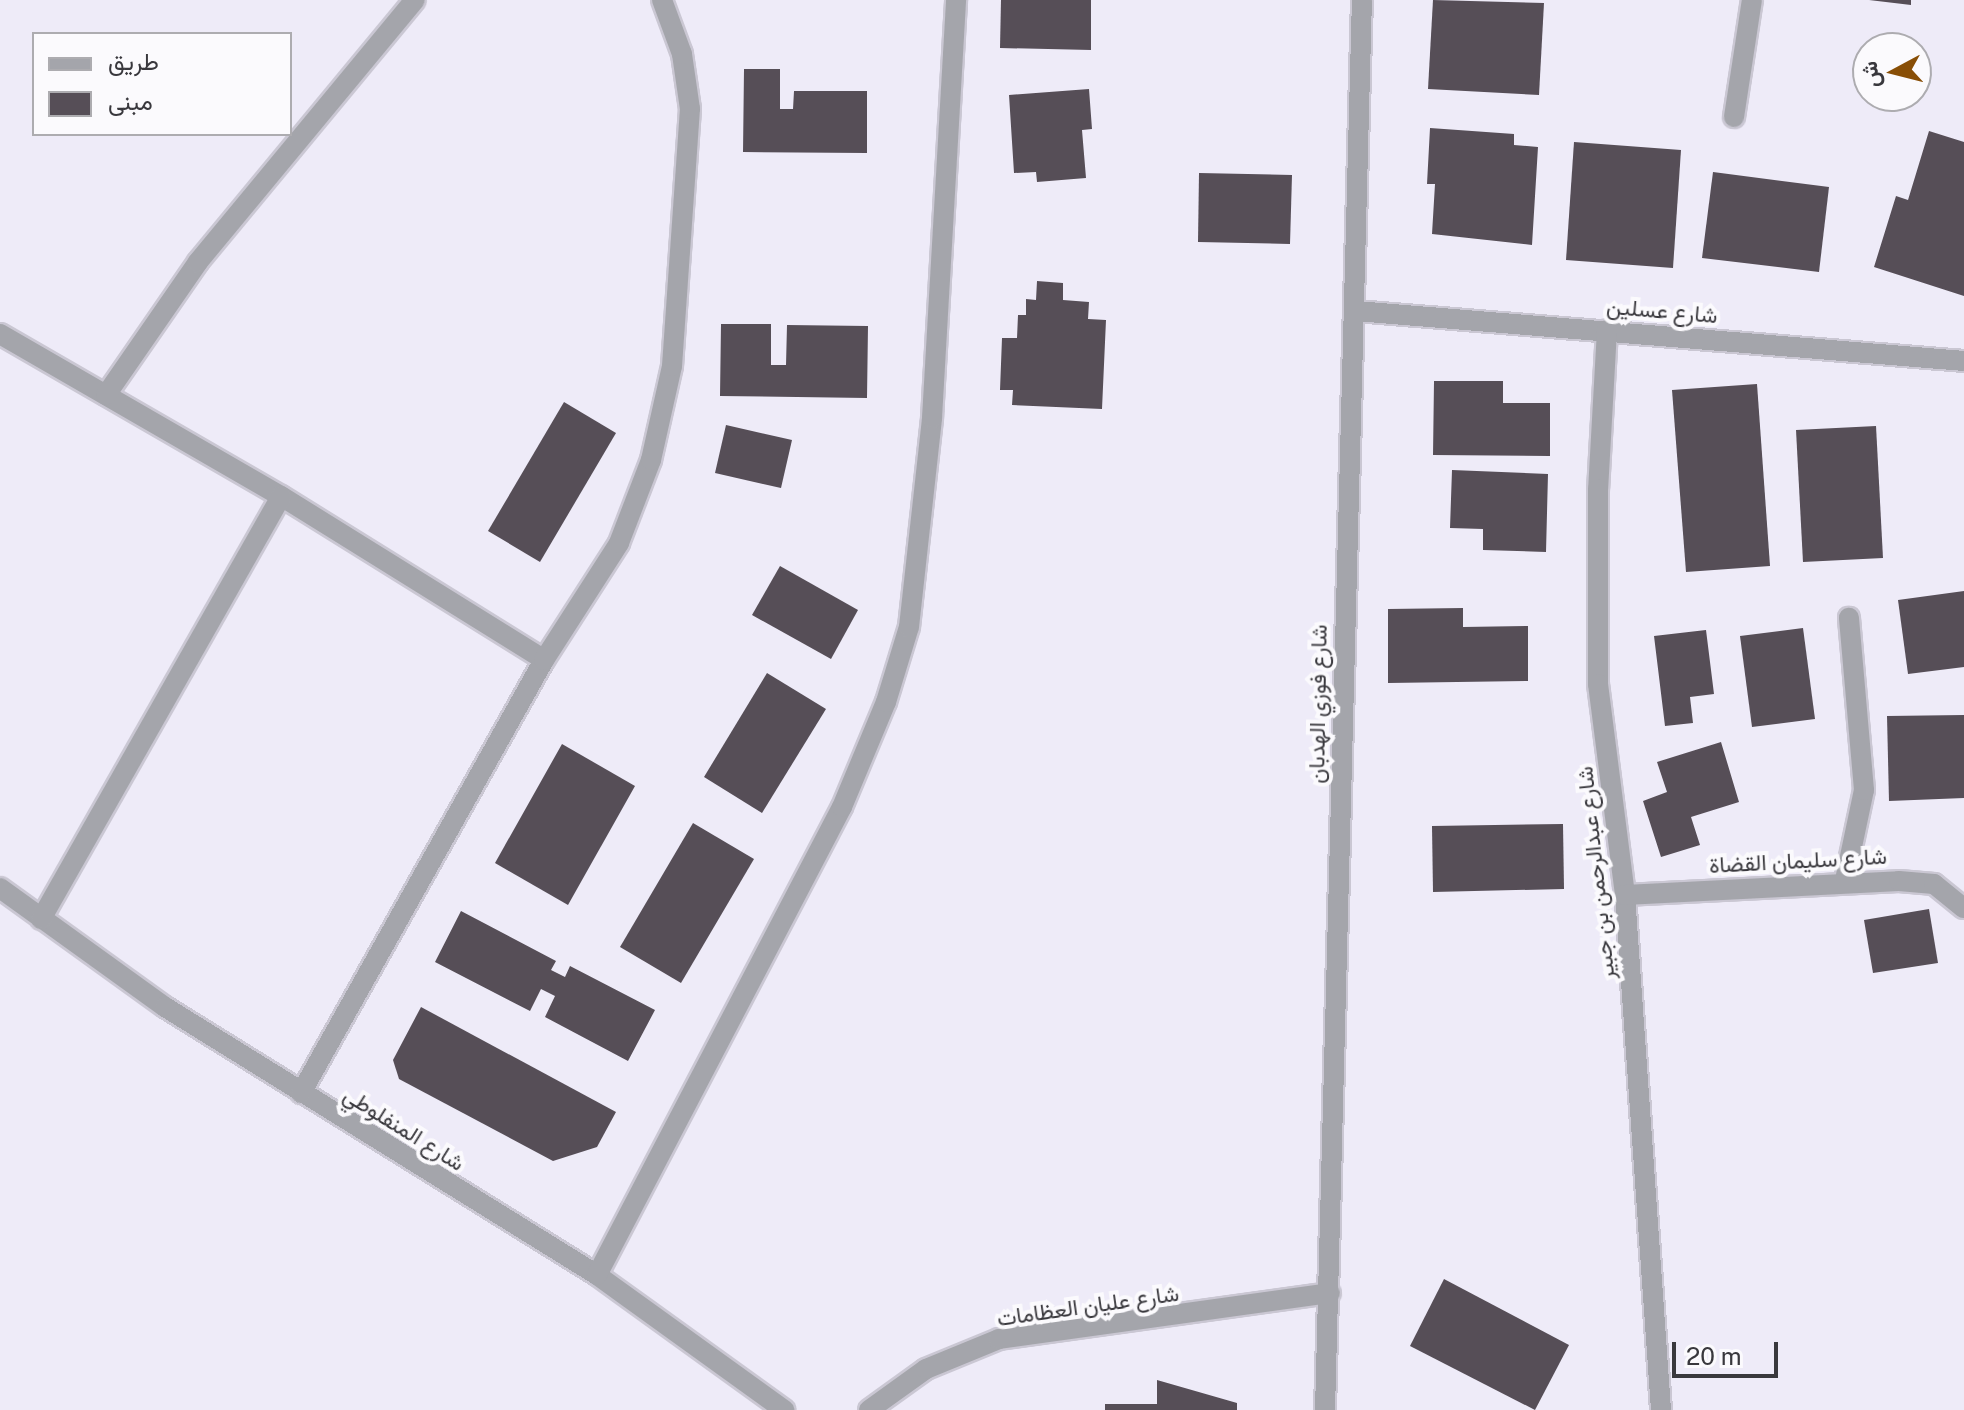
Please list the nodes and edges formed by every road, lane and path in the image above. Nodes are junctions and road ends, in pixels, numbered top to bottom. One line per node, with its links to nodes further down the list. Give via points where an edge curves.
1 (415, 0): 11 (street, via 198,262)
2 (662, 0): 14 (street, via 682,54 690,109 672,366 651,460 619,543)
3 (956, 0): 21 (street, via 932,418 909,627 886,702 842,807)
4 (1362, 0): 7 (street, شارع فوزي الهدبان)
5 (1752, 0): 6 (street)
6 (1734, 117)
7 (1356, 311): 8 (street, شارع عسلين); 22 (street, شارع فوزي الهدبان)
8 (1607, 330): 10 (street, شارع عسلين); 17 (street, شارع عبدالرحمن بن جبير, via 1598,489 1598,684)
9 (0, 334): 11 (street)
10 (1964, 361)
11 (106, 395): 12 (street)
12 (281, 496): 14 (street); 19 (street)
13 (1849, 618): 15 (street, via 1864,790)
14 (544, 660): 20 (street)
15 (1845, 880): 17 (street, شارع سليمان القضاة); 18 (street, شارع سليمان القضاة, via 1934,884)
16 (0, 888): 19 (street, شارع المنفلوطي)
17 (1625, 895): 26 (street, شارع عبدالرحمن بن جبير)
18 (1964, 908)
19 (41, 919): 20 (street, شارع المنفلوطي, via 165,1007)
20 (301, 1093): 21 (street, شارع المنفلوطي)
21 (597, 1275): 23 (street, شارع المنفلوطي)
22 (1330, 1293): 24 (street, شارع عليان العظامات, via 999,1339 926,1369); 25 (street, شارع فوزي الهدبان)
23 (784, 1410)
24 (869, 1410)
25 (1325, 1410)
26 (1661, 1410)

